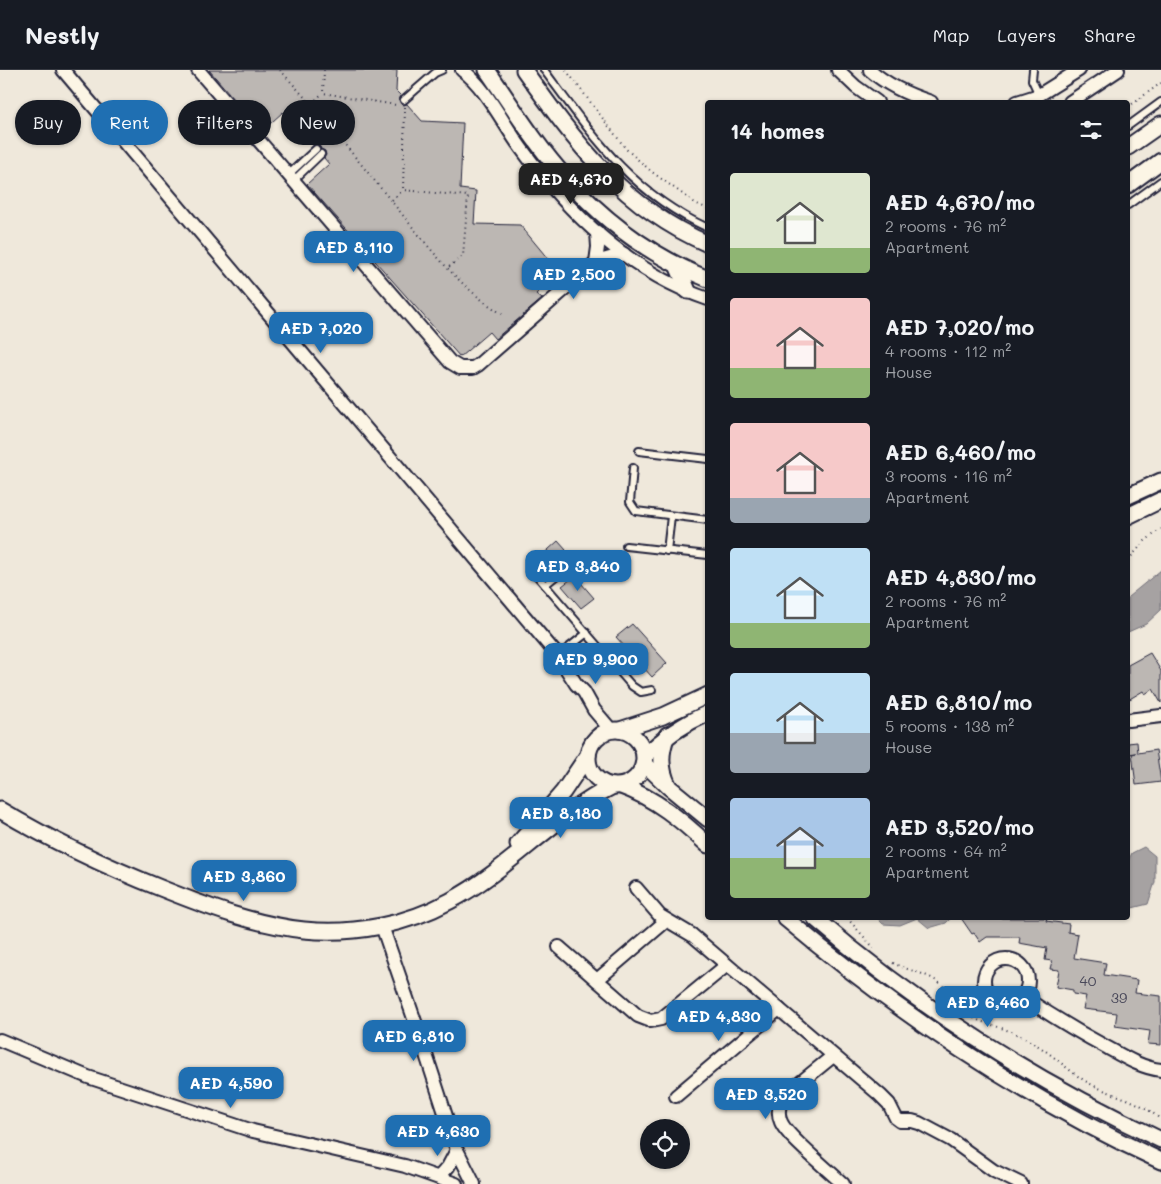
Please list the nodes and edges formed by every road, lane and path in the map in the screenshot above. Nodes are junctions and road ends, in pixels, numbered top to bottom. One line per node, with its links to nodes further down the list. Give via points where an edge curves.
1 (63, 70): 71 (street)
2 (198, 70): 35 (street)
3 (280, 70): 19 (path)
4 (324, 70): 17 (path)
5 (462, 70): 43 (street, via 475,81 552,186)
6 (487, 70): 47 (street, via 548,156 584,197 623,231)
7 (524, 70): 44 (street, via 577,142 621,188 670,225)
8 (544, 70): 42 (lane, via 619,166 655,197)
9 (566, 70): 41 (path, via 626,149)
10 (838, 70): 21 (street)
11 (870, 70): 22 (street, via 888,84)
12 (1033, 70): 18 (lane, via 1032,80)
13 (1079, 70): 18 (street)
14 (1118, 70): 24 (street)
15 (437, 71): 26 (lane)
16 (1161, 83): 28 (path)
17 (323, 93): 20 (path); 27 (path)
18 (1039, 95): 23 (street)
19 (307, 100)
20 (315, 100)
21 (875, 100)
22 (924, 100)
23 (1023, 100)
24 (1073, 100)
25 (1161, 102): 30 (lane)
26 (404, 103): 38 (path)
27 (396, 105)
28 (1130, 106)
29 (1161, 124): 32 (street)
30 (1130, 125)
31 (345, 145): 39 (path)
32 (1130, 146)
33 (319, 152): 35 (lane)
34 (1161, 161): 37 (street)
35 (290, 178): 46 (street, via 450,362 460,368 478,365)
36 (1161, 181): 40 (lane)
37 (1130, 184)
38 (403, 190): 39 (path); 48 (path, via 468,196 463,256)
39 (391, 200): 48 (path)
40 (1130, 204)
41 (705, 208)
42 (705, 227)
43 (597, 232): 45 (street); 46 (street)
44 (705, 242)
45 (624, 254): 46 (street); 50 (street, via 657,276)
46 (596, 262)
47 (677, 265): 49 (street); 50 (street)
48 (446, 269): 52 (path, via 482,301)
49 (705, 278)
50 (688, 291): 51 (street)
51 (705, 298)
52 (504, 315)
53 (639, 450): 54 (lane)
54 (705, 459)
55 (633, 468): 60 (lane, via 630,502 633,509)
56 (1161, 481): 57 (street)
57 (1130, 495)
58 (1161, 500): 59 (street)
59 (1130, 515)
60 (671, 516): 61 (lane); 64 (lane)
61 (705, 520)
62 (1161, 529): 66 (path)
63 (626, 546): 64 (lane)
64 (668, 551): 65 (lane)
65 (705, 555)
66 (1130, 558)
67 (567, 567): 69 (lane)
68 (532, 570): 69 (lane)
69 (545, 585): 70 (lane)
70 (587, 633): 71 (lane); 72 (lane, via 636,690)
71 (558, 656): 77 (street, via 594,710)
72 (652, 690)
73 (705, 696): 77 (street, via 663,716)
74 (705, 714): 78 (street)
75 (1161, 716): 76 (street)
76 (1130, 720)
77 (616, 730): 79 (street, via 604,732 593,742); 80 (street, via 630,732 637,738 643,746)
78 (667, 736): 80 (street); 82 (street, via 662,751 662,767)
79 (588, 755): 81 (street, via 594,776 606,784); 86 (street, via 546,813)
80 (645, 760): 81 (street, via 642,772 636,778); 82 (street)
81 (617, 786): 85 (street, via 636,792 666,809); 86 (street, via 577,808)
82 (669, 787): 84 (street)
83 (0, 810): 92 (street, via 111,868 184,898 241,916 287,928 312,930)
84 (705, 817)
85 (705, 842)
86 (497, 869): 92 (street, via 449,902)
87 (636, 888): 91 (street)
88 (787, 920): 107 (street, via 856,975 970,1056 1081,1121)
89 (817, 920): 105 (street, via 891,979 971,1035 1066,1092)
90 (849, 920): 94 (path)
91 (666, 921): 96 (street, via 688,932); 97 (street)
92 (382, 926): 106 (street)
93 (559, 947): 97 (street)
94 (877, 951)
95 (891, 961): 104 (path, via 939,982 972,1017 1037,1045 1090,1084 1144,1106)
96 (727, 965): 97 (street, via 660,1019 651,1021 638,1016); 99 (street)
97 (597, 980)
98 (1022, 996): 102 (street, via 1114,1052)
99 (779, 1009): 101 (street); 103 (street)
100 (0, 1040): 108 (street, via 88,1077 254,1131)
101 (833, 1056): 111 (street, via 784,1096 779,1117 786,1130); 112 (street, via 885,1100 900,1121 919,1123 951,1140 994,1171)
102 (1161, 1070)
103 (676, 1096)
104 (1161, 1120)
105 (1161, 1140)
106 (457, 1150): 108 (street); 110 (street)
107 (1161, 1160)
108 (439, 1177): 109 (street)
109 (456, 1184)
110 (474, 1184)
111 (843, 1184)
112 (1021, 1184)

